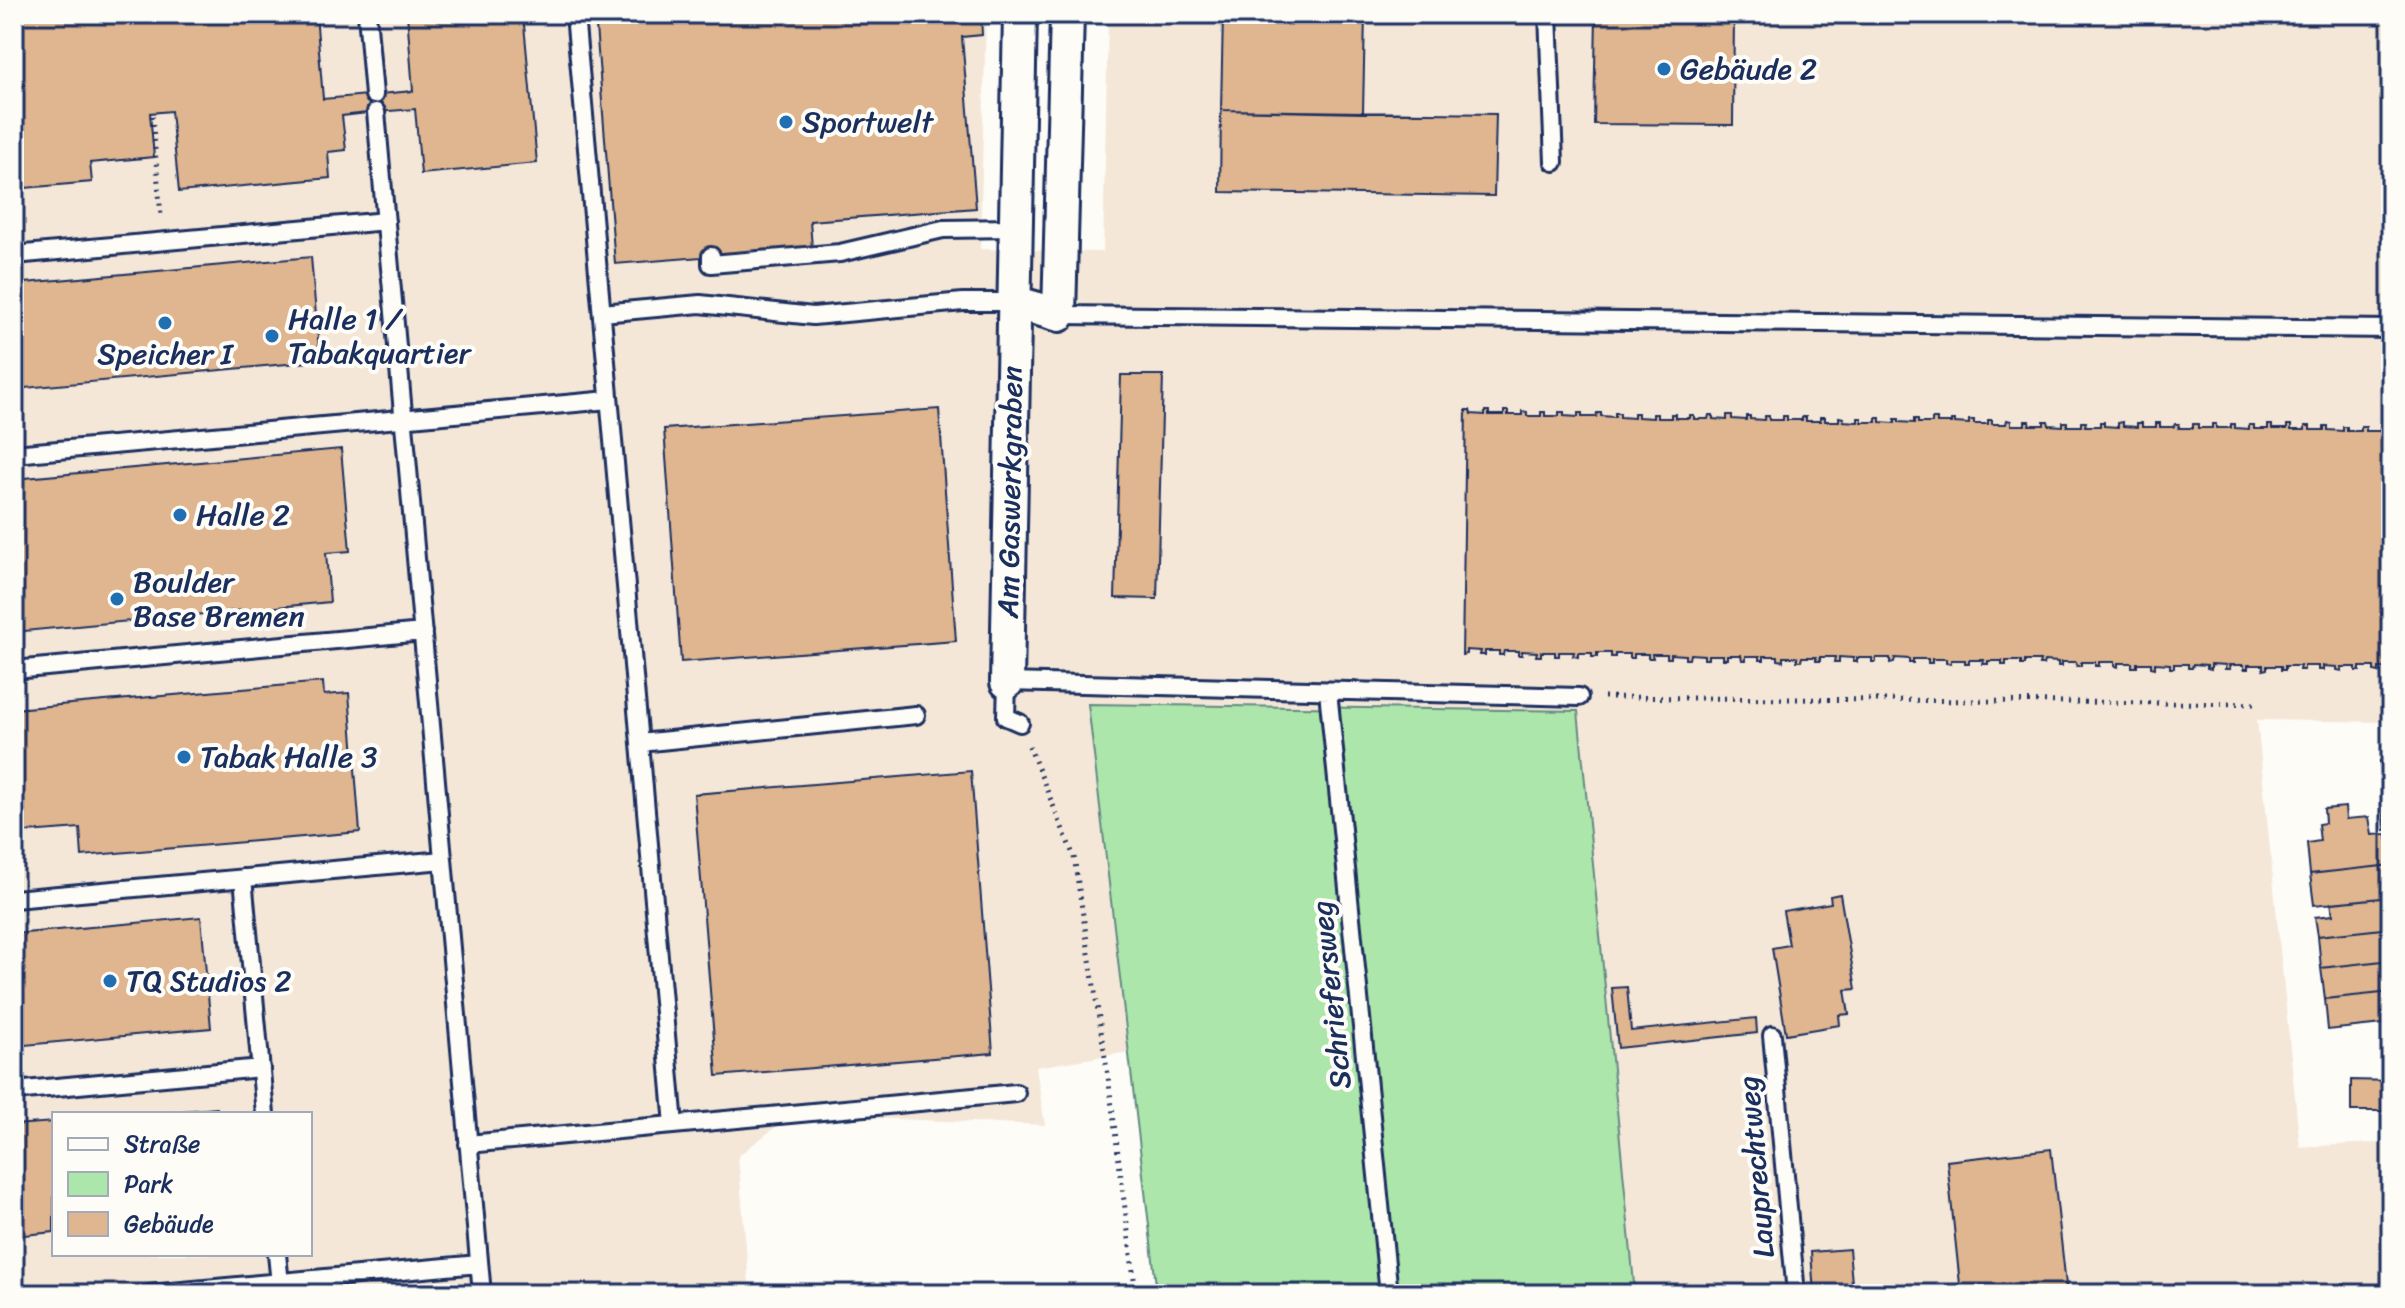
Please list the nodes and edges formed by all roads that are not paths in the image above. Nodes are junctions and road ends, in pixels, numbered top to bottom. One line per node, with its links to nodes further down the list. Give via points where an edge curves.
1 (367, 14): 6 (lane)
2 (575, 14): 14 (lane)
3 (1020, 14): 10 (street, Am Gaswerkgraben)
4 (1067, 14): 15 (street)
5 (1548, 14): 8 (lane)
6 (374, 95)
7 (376, 112): 9 (lane)
8 (1554, 162)
9 (386, 221): 11 (lane); 18 (lane)
10 (1015, 228): 12 (lane, via 943,229 840,253 711,264); 13 (street, Am Gaswerkgraben)
11 (14, 255)
12 (711, 256)
13 (1014, 302): 14 (lane, via 813,316 700,304); 15 (street); 22 (street, Am Gaswerkgraben)
14 (602, 313): 17 (lane)
15 (1059, 315): 16 (lane)
16 (2391, 329)
17 (609, 400): 18 (lane); 27 (lane)
18 (403, 419): 19 (lane); 20 (lane)
19 (14, 454)
20 (423, 632): 21 (lane); 28 (lane)
21 (14, 670)
22 (1007, 682): 23 (lane); 26 (lane, via 1006,717)
23 (1328, 691): 24 (lane); 43 (lane, Schriefersweg)
24 (1579, 697)
25 (916, 715): 27 (lane)
26 (1020, 723)
27 (640, 743): 36 (lane)
28 (443, 860): 29 (lane); 37 (lane)
29 (243, 878): 30 (lane); 32 (lane)
30 (14, 899)
31 (1772, 1035): 44 (lane, Lauprechtweg)
32 (261, 1068): 33 (lane); 35 (lane)
33 (14, 1091)
34 (1016, 1093): 36 (lane)
35 (265, 1112)
36 (674, 1125): 37 (lane)
37 (468, 1144): 39 (lane)
38 (277, 1256): 40 (lane)
39 (479, 1264): 40 (lane); 42 (lane)
40 (280, 1288): 41 (lane)
41 (149, 1294)
42 (482, 1294)
43 (1389, 1294)
44 (1796, 1294)

